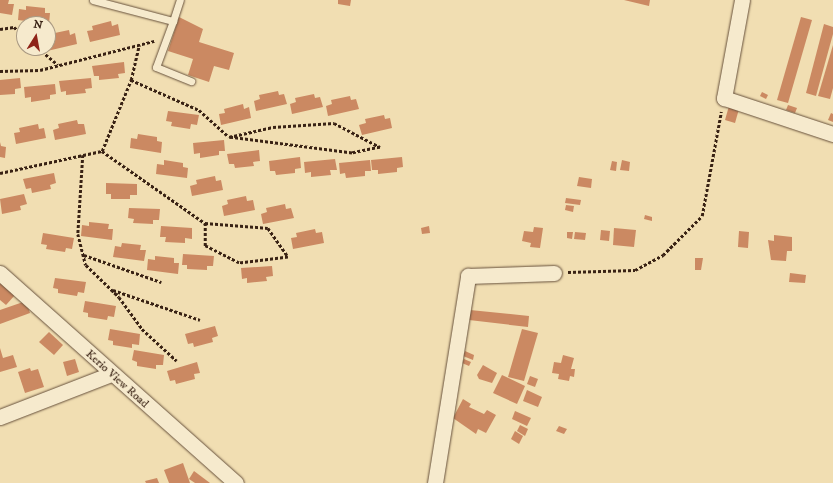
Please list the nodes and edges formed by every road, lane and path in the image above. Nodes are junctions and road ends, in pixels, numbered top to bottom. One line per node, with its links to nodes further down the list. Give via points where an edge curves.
1 (93, 0): 4 (lane)
2 (180, 0): 5 (lane)
3 (742, 0): 15 (street)
4 (110, 2): 5 (lane)
5 (172, 21): 8 (lane)
6 (0, 29): 7 (path)
7 (16, 29)
8 (166, 38): 9 (path); 14 (lane, via 156,67)
9 (139, 45): 11 (path); 13 (path)
10 (47, 56): 11 (path)
11 (58, 66): 12 (path, via 40,70)
12 (0, 71)
13 (131, 80): 17 (path, via 199,110); 18 (path)
14 (191, 82)
15 (724, 98): 16 (street); 24 (path, via 702,216 663,255 635,270)
16 (833, 134)
17 (230, 137): 17 (path, via 274,126 334,123 380,146 352,153)
18 (102, 151): 19 (path); 21 (path)
19 (83, 155): 20 (path); 22 (path, via 78,234)
20 (0, 173)
21 (205, 223): 21 (path, via 268,228 288,257 239,263 205,246)
22 (83, 254): 25 (path); 26 (path, via 86,265)
23 (0, 273): 29 (street, Kerio View Road)
24 (554, 273): 32 (street, via 468,276)
25 (161, 282)
26 (111, 289): 27 (path); 28 (path, via 142,328)
27 (200, 320)
28 (177, 361)
29 (112, 374): 30 (street); 31 (street, Kerio View Road)
30 (0, 417)
31 (236, 483)
32 (435, 483)

